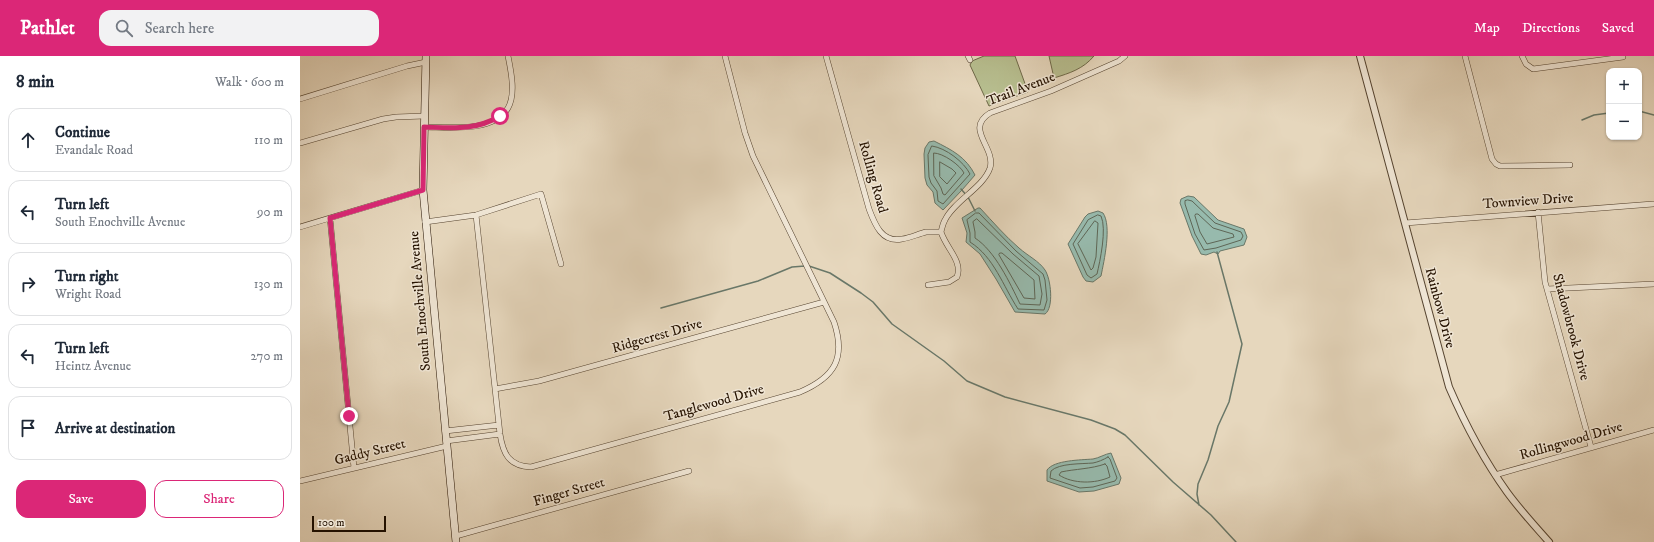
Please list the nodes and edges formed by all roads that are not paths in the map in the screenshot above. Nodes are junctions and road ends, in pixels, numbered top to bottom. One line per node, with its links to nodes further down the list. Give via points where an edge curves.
1 (508, 56): 12 (street, via 511,98 508,108 500,116 482,125 471,127)
2 (725, 56): 28 (street, Tanglewood Drive, via 753,156)
3 (826, 56): 23 (street, Rolling Road, via 869,209 878,231 891,240 900,240 926,232)
4 (1125, 56): 23 (street, Trail Avenue, via 1056,89 982,118 979,124 980,132 990,160 990,168 984,178 945,219)
5 (1360, 56): 21 (street, Rainbow Drive)
6 (1465, 56): 14 (street, via 1492,159 1496,164)
7 (1522, 56): 8 (street, via 1526,64 1533,69)
8 (1623, 57)
9 (426, 59): 10 (street); 11 (main road, South Enochville Avenue)
10 (300, 99)
11 (424, 116): 12 (main road, South Enochville Avenue); 13 (street, via 390,118)
12 (424, 127): 15 (main road, South Enochville Avenue)
13 (300, 143)
14 (1570, 165)
15 (423, 190): 19 (street); 20 (main road, South Enochville Avenue)
16 (1654, 204): 17 (street, Townview Drive)
17 (1538, 212): 21 (street, Townview Drive); 27 (street, Shadowbrook Drive)
18 (476, 215): 20 (street); 24 (street, via 541,194); 29 (street, Tanglewood Drive)
19 (330, 218): 22 (street); 36 (street)
20 (425, 222): 32 (main road, South Enochville Avenue)
21 (1405, 223): 38 (street, Rainbow Drive, via 1449,387 1469,430)
22 (300, 227)
23 (941, 232): 26 (street, via 960,270 957,277 949,282)
24 (561, 264)
25 (1654, 284): 27 (street)
26 (928, 285)
27 (1547, 289): 35 (street, Shadowbrook Drive)
28 (824, 302): 29 (street, Ridgecrest Drive, via 539,381); 33 (street, Tanglewood Drive, via 838,334 840,347 837,361 826,376 814,386 800,392 530,467 514,463 507,456)
29 (495, 389): 30 (street, Tanglewood Drive)
30 (499, 425): 32 (street); 33 (street, Tanglewood Drive)
31 (1654, 430): 35 (street, Rollingwood Drive)
32 (445, 431): 34 (main road, South Enochville Avenue)
33 (500, 434): 34 (street, Gaddy Street)
34 (446, 443): 36 (street, Gaddy Street); 40 (main road, South Enochville Avenue)
35 (1591, 447): 38 (street, Rollingwood Drive)
36 (354, 468): 39 (street, Gaddy Street)
37 (689, 471): 40 (street, Finger Street)
38 (1495, 475): 41 (street, Rainbow Drive)
39 (300, 481)
40 (456, 539)
41 (1549, 542)

